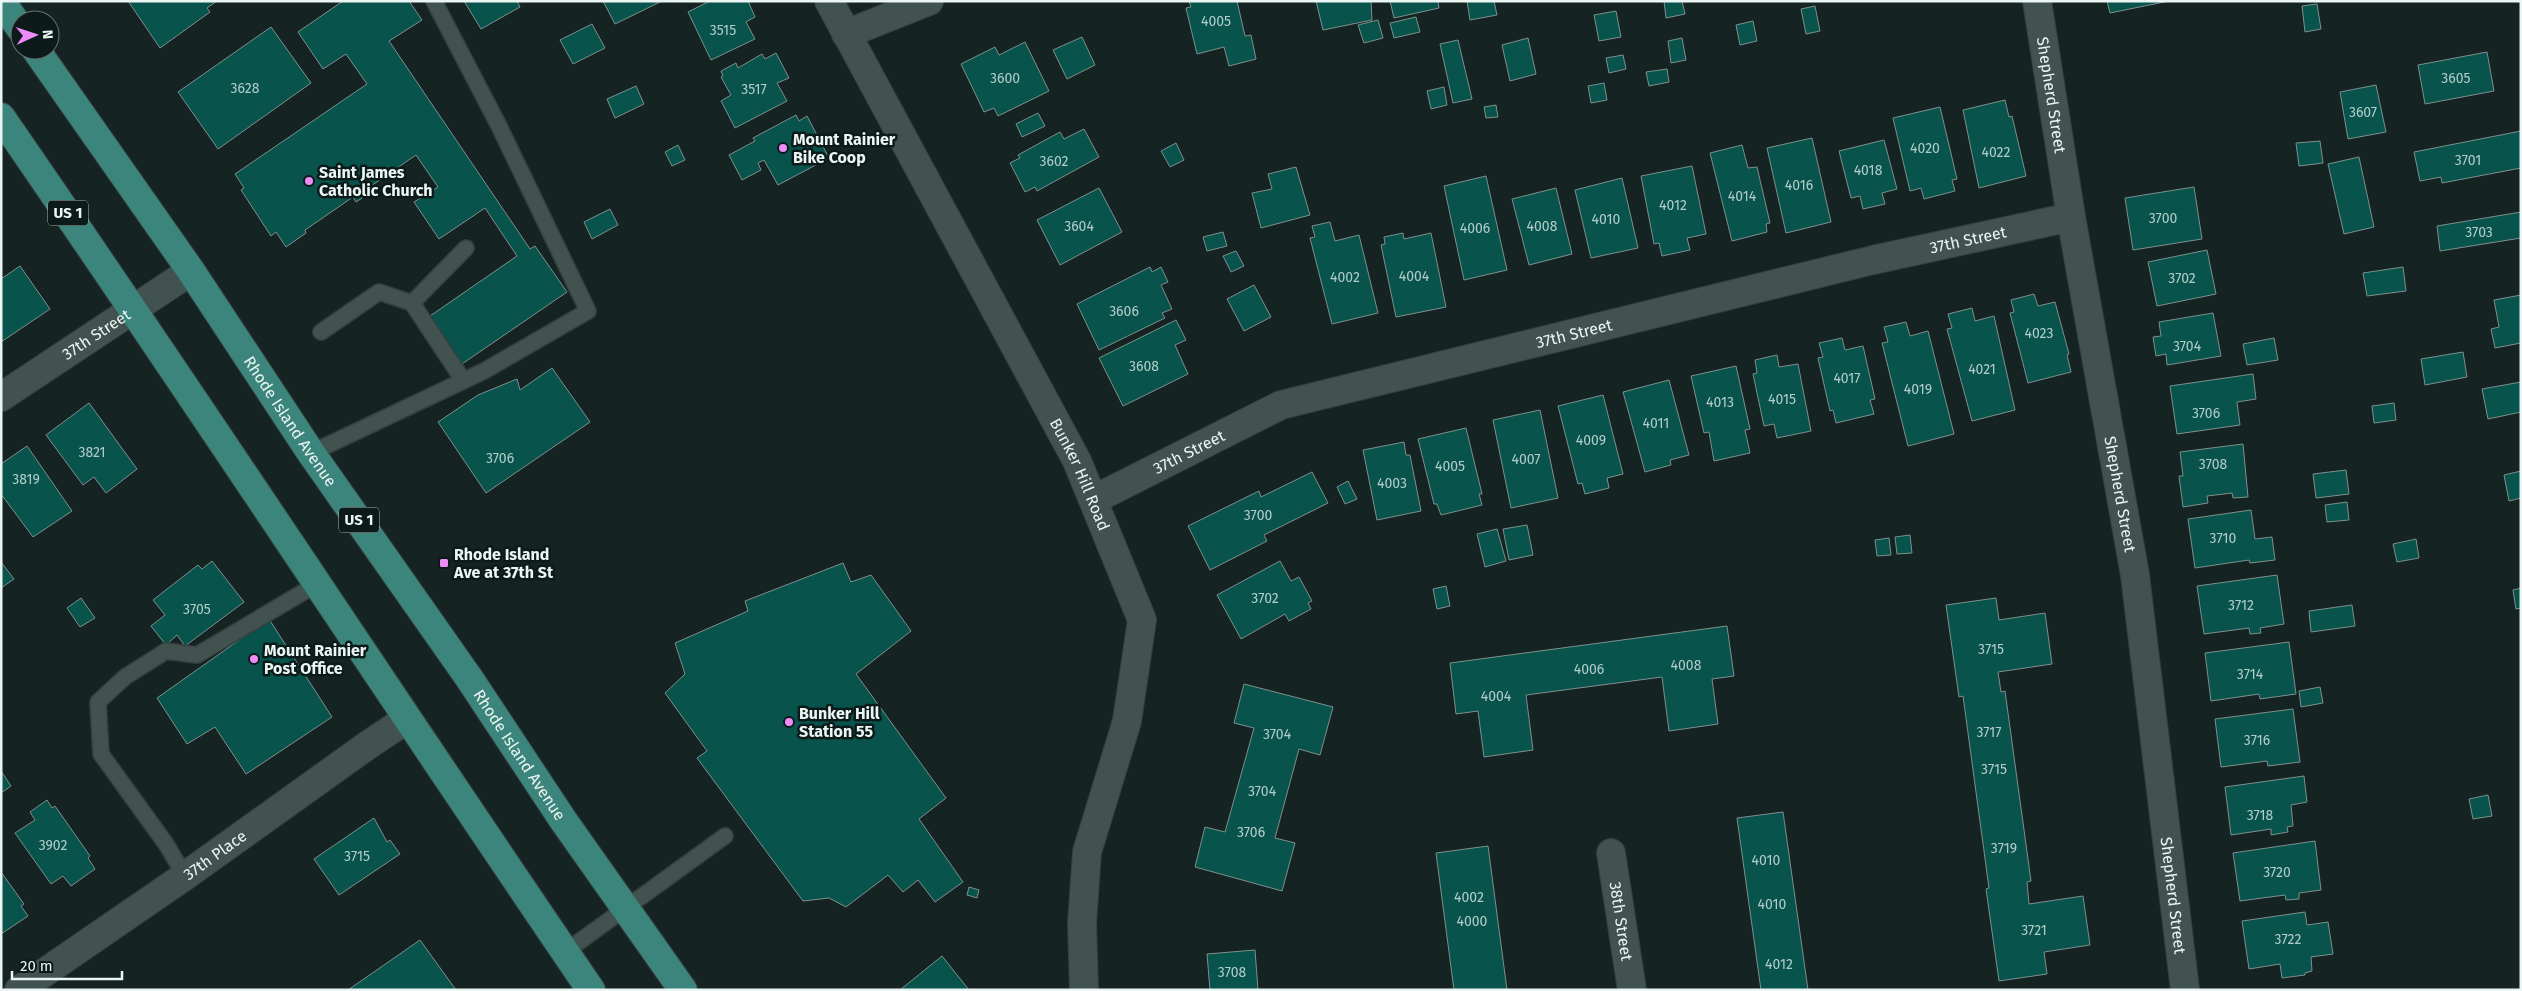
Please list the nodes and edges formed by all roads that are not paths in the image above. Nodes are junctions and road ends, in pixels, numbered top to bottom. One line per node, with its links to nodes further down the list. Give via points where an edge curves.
1 (2, 1): 6 (main road)
2 (434, 1): 16 (lane, via 499,126 588,311)
3 (829, 1): 7 (street, Bunker Hill Road)
4 (929, 1): 7 (street)
5 (2038, 1): 10 (street, Shepherd Street)
6 (10, 13)
7 (846, 34): 19 (street, Bunker Hill Road)
8 (43, 60): 12 (main road, Rhode Island Avenue / US 1)
9 (1, 117): 14 (main road, US 1)
10 (2071, 217): 19 (street, 37th Street, via 1864,262 1281,405); 32 (street, Shepherd Street, via 2135,574)
11 (466, 248): 13 (lane)
12 (191, 271): 14 (street, 37th Street); 18 (main road, Rhode Island Avenue / US 1)
13 (412, 303): 15 (lane, via 380,292); 16 (lane)
14 (134, 309): 17 (street, 37th Street); 20 (main road, US 1)
15 (321, 332)
16 (463, 380): 18 (lane)
17 (1, 397)
18 (311, 453): 25 (main road, Rhode Island Avenue / US 1, via 469,678)
19 (1095, 499): 30 (street, Bunker Hill Road, via 1142,620 1127,722 1088,852 1082,923)
20 (317, 584): 21 (main road, US 1); 24 (lane, via 198,655 166,651 125,677 98,702 101,754)
21 (407, 719): 24 (street, 37th Place); 26 (main road, US 1)
22 (725, 836): 25 (lane)
23 (1611, 853): 31 (street, 38th Street)
24 (185, 876): 27 (street, 37th Place)
25 (625, 909): 26 (lane); 29 (main road, Rhode Island Avenue / US 1)
26 (565, 952): 28 (main road, US 1)
27 (19, 990)
28 (591, 990)
29 (683, 990)
30 (1084, 990)
31 (1632, 990)
32 (2185, 990)

